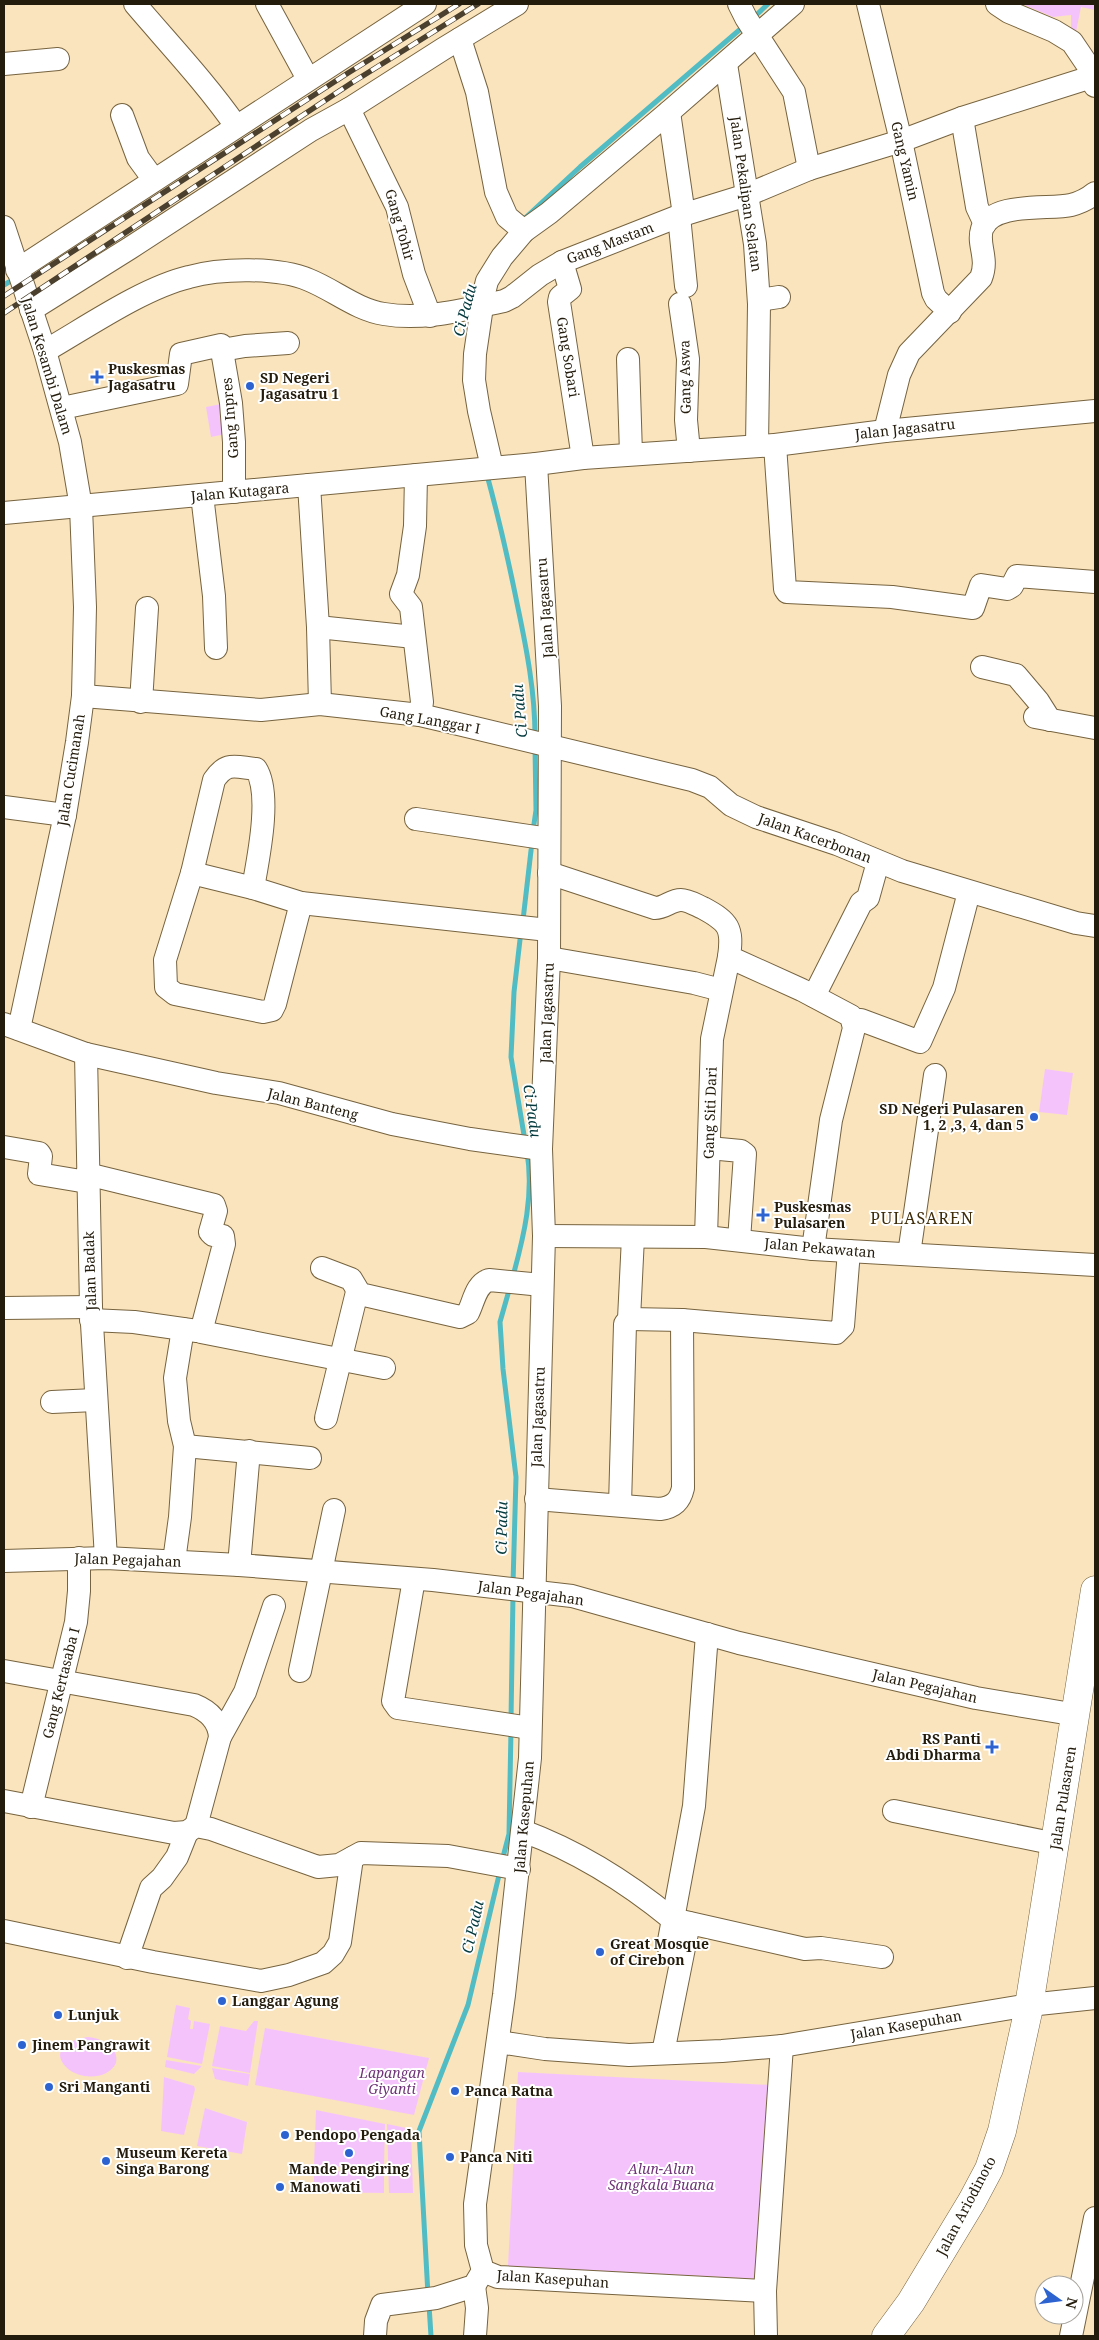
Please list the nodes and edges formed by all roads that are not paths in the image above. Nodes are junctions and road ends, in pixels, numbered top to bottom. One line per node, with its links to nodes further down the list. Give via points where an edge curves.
1 (136, 4): 20 (street)
2 (267, 4): 15 (street)
3 (425, 4): 8 (street)
4 (518, 4): 10 (street)
5 (793, 4): 9 (street)
6 (868, 4): 21 (street, Gang Yamin)
7 (997, 4): 14 (street, via 1072,42)
8 (392, 13): 15 (street)
9 (749, 21): 13 (street); 22 (street, via 794,92)
10 (460, 39): 16 (street); 28 (street, via 477,92 492,176)
11 (58, 59): 12 (street)
12 (4, 64)
13 (726, 64): 17 (street); 25 (street, Jalan Pekalipan Selatan)
14 (1094, 77): 19 (street, Gang Mastam)
15 (308, 79): 20 (street)
16 (350, 110): 33 (street, via 311,130); 35 (street, Gang Tohir, via 397,207 414,274)
17 (669, 112): 26 (street, Gang Aswa); 28 (street, via 549,213)
18 (122, 115): 23 (street, via 138,158)
19 (962, 118): 21 (street, Gang Mastam); 27 (street, via 976,207)
20 (236, 126): 23 (street)
21 (901, 141): 22 (street, Gang Mastam); 34 (street, Gang Yamin, via 933,293)
22 (809, 169): 25 (street, Gang Mastam)
23 (154, 180): 31 (street)
24 (1095, 193): 27 (street, via 1074,205 1013,209)
25 (748, 195): 26 (street, Gang Mastam); 43 (street, Jalan Pekalipan Selatan, via 755,244 769,298)
26 (681, 216): 30 (street, Gang Mastam); 44 (street, Gang Aswa)
27 (985, 224): 34 (street, via 981,236 985,262 981,278)
28 (518, 226): 32 (street)
29 (4, 227): 31 (street, Jalan Kesambi Dalam)
30 (562, 262): 32 (street, Gang Mastam, via 512,297); 46 (street, Gang Sobari, via 570,289 559,302)
31 (17, 270): 33 (street, Jalan Kesambi Dalam)
32 (472, 308): 35 (street, Gang Mastam); 48 (street, via 474,380)
33 (31, 310): 38 (street, Jalan Kesambi Dalam)
34 (950, 312): 42 (street, via 916,344 905,361)
35 (430, 316): 38 (street, Gang Mastam, via 396,316 370,311 308,279 282,274 217,272 189,277 147,293)
36 (288, 343): 37 (street)
37 (221, 348): 40 (street, via 181,354 177,384); 51 (street, Gang Inpres, via 231,402)
38 (45, 351): 40 (street, Jalan Kesambi Dalam)
39 (628, 358): 45 (street)
40 (62, 408): 53 (street, Jalan Kesambi Dalam)
41 (1095, 411): 42 (street, Jalan Jagasatru)
42 (885, 431): 43 (street, Jalan Jagasatru)
43 (766, 445): 44 (street, Jalan Jagasatru); 55 (street, Jalan Pekalipan Selatan, via 786,591 892,597 973,608 981,584 1007,589 1016,576)
44 (689, 451): 45 (street, Jalan Jagasatru)
45 (631, 454): 46 (street, Jalan Jagasatru)
46 (583, 458): 47 (street, Jalan Jagasatru)
47 (536, 464): 48 (street, Jalan Jagasatru); 66 (street, Jalan Jagasatru, via 550,671)
48 (484, 468): 49 (street, Jalan Kutagara)
49 (416, 475): 50 (street, Jalan Kutagara); 58 (street, via 415,526 408,575 401,594 411,607)
50 (309, 485): 51 (street, Jalan Kutagara); 57 (street)
51 (234, 492): 52 (street, Jalan Kutagara)
52 (202, 495): 53 (street, Jalan Kutagara); 59 (street, via 214,596)
53 (81, 506): 54 (street, Jalan Kutagara); 61 (street, Jalan Cucimanah, via 85,607)
54 (4, 513)
55 (1095, 582)
56 (147, 608): 62 (street)
57 (318, 627): 58 (street); 63 (street)
58 (414, 637): 64 (street, via 422,706)
59 (216, 648)
60 (982, 667): 65 (street, via 1016,675 1038,701 1040,718)
61 (83, 696): 62 (street, Gang Langgar I); 68 (street, Jalan Cucimanah)
62 (141, 702): 63 (street, Gang Langgar I, via 261,710)
63 (320, 704): 64 (street, Gang Langgar I)
64 (420, 716): 66 (street, Gang Langgar I)
65 (1095, 728)
66 (545, 745): 70 (street, Jalan Jagasatru); 71 (street, Jalan Kacerbonan, via 692,780 710,787 730,805 756,817 837,844)
67 (4, 807): 68 (street)
68 (65, 815): 84 (street, Jalan Cucimanah)
69 (416, 819): 70 (street)
70 (538, 837): 73 (street, Jalan Jagasatru)
71 (878, 862): 75 (street, Jalan Kacerbonan); 82 (street, via 868,898 861,903)
72 (192, 873): 74 (street); 74 (street, via 214,780 222,769 231,766 256,769 262,786 261,844); 76 (street, via 165,960 166,987 176,994 262,1012 272,1010)
73 (549, 873): 78 (street, Jalan Jagasatru); 80 (street, Gang Siti Dari, via 655,908 683,900 697,905 728,925 732,940)
74 (253, 888): 76 (street)
75 (969, 892): 77 (street, Jalan Kacerbonan); 83 (street, via 944,988 920,1042)
76 (301, 903): 78 (street)
77 (1095, 926)
78 (541, 929): 79 (street, Jalan Jagasatru)
79 (549, 958): 81 (street); 88 (street, Jalan Jagasatru)
80 (729, 958): 81 (street, Gang Siti Dari); 82 (street)
81 (721, 990): 89 (street, Gang Siti Dari, via 712,1039)
82 (814, 996): 83 (street)
83 (854, 1020): 95 (street, via 831,1120)
84 (12, 1027): 85 (street)
85 (86, 1054): 88 (street, Jalan Banteng, via 216,1083 279,1093 392,1124); 90 (street, Jalan Badak)
86 (935, 1075): 97 (street)
87 (4, 1147): 90 (street, via 39,1153 39,1174)
88 (536, 1148): 91 (street, Jalan Jagasatru)
89 (709, 1148): 93 (street, Gang Siti Dari); 94 (street, via 745,1154)
90 (87, 1178): 103 (street, Jalan Badak); 106 (street, via 214,1205 216,1211 210,1232 223,1236 224,1244)
91 (544, 1236): 92 (street, Jalan Pekawatan); 100 (street, Jalan Jagasatru)
92 (633, 1237): 93 (street, Jalan Pekawatan); 104 (street)
93 (706, 1237): 94 (street, Jalan Pekawatan)
94 (739, 1240): 95 (street, Jalan Pekawatan)
95 (813, 1249): 96 (street, Jalan Pekawatan)
96 (849, 1251): 97 (street, Jalan Pekawatan); 105 (street, via 840,1331 832,1333)
97 (909, 1254): 98 (street, Jalan Pekawatan)
98 (1095, 1265)
99 (322, 1268): 101 (street, via 351,1279)
100 (536, 1285): 101 (street, via 489,1280 481,1283 468,1313 460,1317); 115 (street, Jalan Jagasatru)
101 (357, 1292): 107 (street)
102 (4, 1308): 103 (street)
103 (91, 1314): 106 (street); 109 (street, Jalan Badak)
104 (629, 1319): 105 (street); 116 (street, via 625,1324)
105 (682, 1320): 116 (street, via 681,1497 669,1508)
106 (192, 1330): 107 (street); 112 (street, via 175,1378)
107 (340, 1360): 108 (street); 111 (street)
108 (384, 1368)
109 (95, 1400): 110 (street); 119 (street, Jalan Badak)
110 (52, 1402)
111 (326, 1418)
112 (185, 1446): 113 (street); 121 (street)
113 (249, 1451): 114 (street); 122 (street)
114 (310, 1458)
115 (536, 1499): 116 (street); 125 (street, Jalan Jagasatru)
116 (620, 1505)
117 (334, 1510): 123 (street)
118 (79, 1558): 119 (street, Jalan Pegajahan); 120 (street, Jalan Pegajahan); 131 (street, Gang Kertasaba I, via 76,1622)
119 (106, 1558): 121 (street, Jalan Pegajahan)
120 (4, 1560)
121 (174, 1561): 122 (street, Jalan Pegajahan)
122 (239, 1565): 123 (street, Jalan Pegajahan)
123 (320, 1572): 124 (street, Jalan Pegajahan); 130 (street)
124 (414, 1579): 125 (street, Jalan Pegajahan); 133 (street, via 394,1705)
125 (520, 1590): 128 (street, Jalan Pegajahan, via 572,1596); 133 (street, Jalan Kasepuhan)
126 (1095, 1590): 132 (main road, Jalan Pulasaren)
127 (274, 1606): 134 (street, via 245,1692)
128 (707, 1634): 132 (street, Jalan Pegajahan, via 976,1698); 143 (street, via 694,1806)
129 (4, 1671): 131 (street)
130 (300, 1671)
131 (63, 1682): 134 (street, via 194,1705 217,1722); 136 (street, Gang Kertasaba I)
132 (1077, 1715): 140 (main road, Jalan Pulasaren)
133 (520, 1727): 139 (street, Jalan Kasepuhan)
134 (220, 1737): 138 (street)
135 (4, 1801): 136 (street)
136 (31, 1807): 138 (street, via 174,1833)
137 (894, 1811): 140 (street)
138 (191, 1829): 141 (street, via 212,1829 318,1868 331,1867); 147 (street, via 177,1857 151,1888)
139 (523, 1831): 142 (street, Jalan Kasepuhan); 143 (street, via 554,1842 579,1856)
140 (1056, 1844): 149 (main road, Jalan Pulasaren)
141 (352, 1858): 142 (street, via 360,1853 470,1859); 147 (street, via 340,1942 333,1954 311,1968 261,1981)
142 (514, 1868): 150 (street, Jalan Kasepuhan)
143 (680, 1921): 145 (street); 146 (street, via 805,1949 830,1949); 152 (street)
144 (4, 1931): 147 (street)
145 (668, 1946)
146 (882, 1957)
147 (127, 1958)
148 (1095, 1998): 149 (street, Jalan Kasepuhan)
149 (1029, 2005): 151 (street, Jalan Kasepuhan); 159 (main road, Jalan Ariodinoto, via 1002,2131 989,2169 911,2302)
150 (498, 2042): 152 (street, Jalan Kasepuhan, via 592,2053); 154 (street, Jalan Kasepuhan, via 475,2204)
151 (782, 2046): 152 (street, Jalan Kasepuhan); 155 (street)
152 (663, 2053)
153 (1095, 2218): 160 (street)
154 (479, 2278): 155 (street, Jalan Kasepuhan); 156 (street, via 429,2299 382,2305); 157 (street)
155 (765, 2291): 158 (street)
156 (375, 2336)
157 (475, 2336)
158 (766, 2336)
159 (886, 2336)
160 (1071, 2336)

